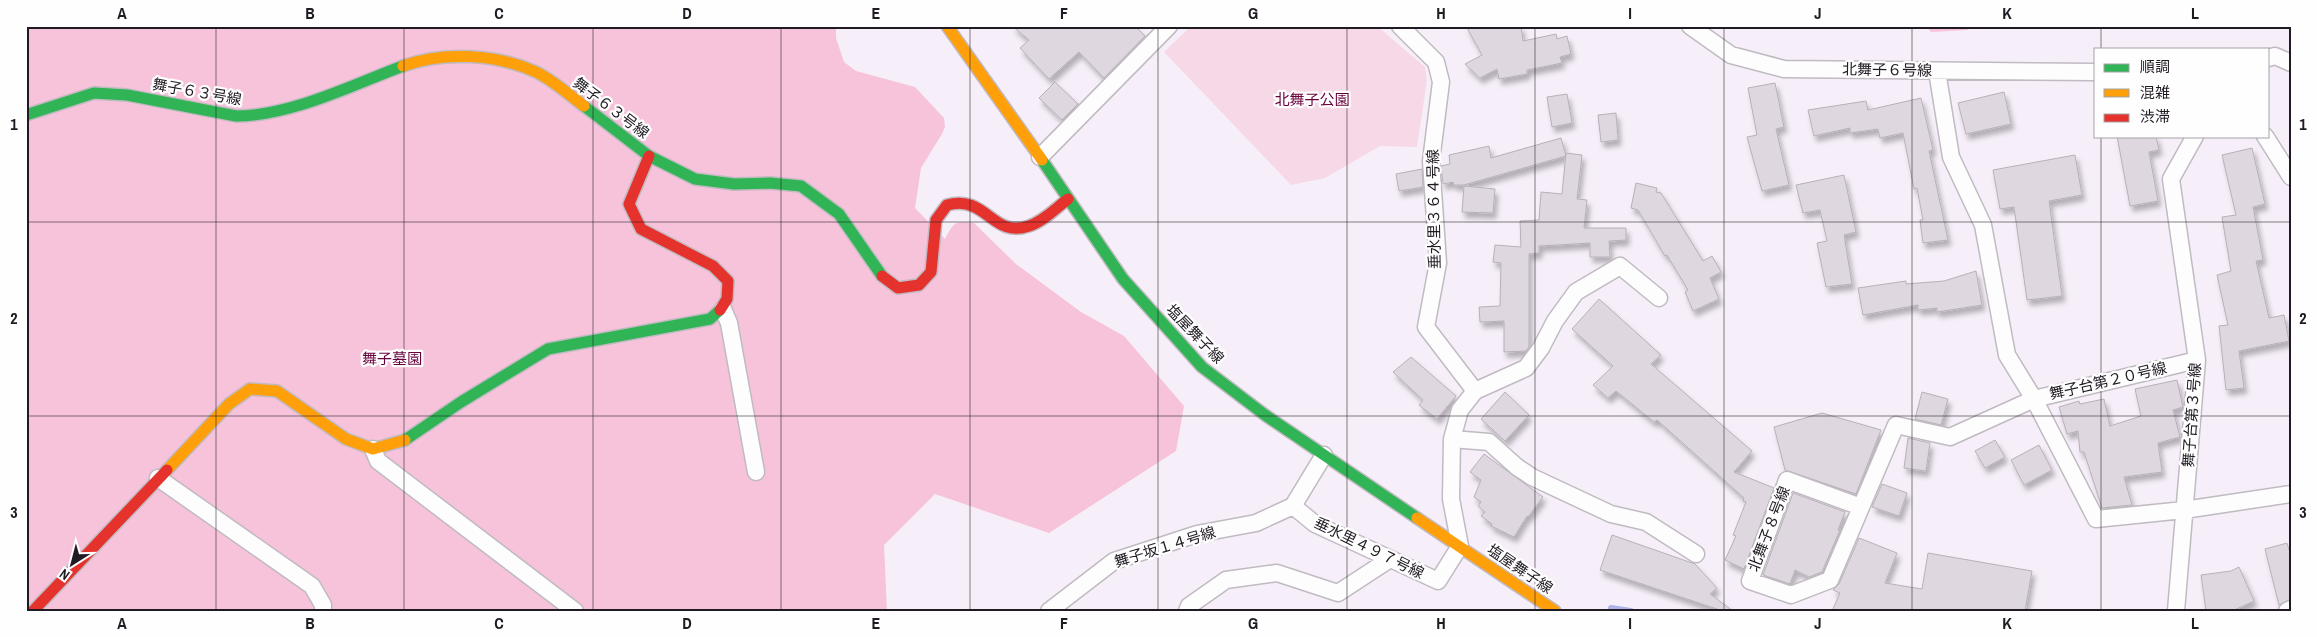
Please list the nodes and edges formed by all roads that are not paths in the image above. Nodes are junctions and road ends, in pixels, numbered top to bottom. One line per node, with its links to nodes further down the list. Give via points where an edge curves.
1 (1169, 26): 13 (street)
2 (1400, 26): 19 (street, 垂水里３６４号線, via 1436,62 1441,82 1431,161 1438,263 1426,327)
3 (1690, 26): 7 (street, 北舞子６号線, via 1731,55 1784,69)
4 (953, 29): 13 (street, 塩屋舞子線)
5 (2270, 57): 6 (street, via 2275,56)
6 (2291, 63)
7 (1937, 71): 8 (street, 北舞子６号線); 20 (street, via 1951,157 1983,225 2007,355)
8 (2094, 72)
9 (26, 115): 12 (street, 舞子６３号線, via 94,93 128,95 236,116 254,116 293,107 420,60 468,57 504,60 538,74)
10 (2194, 138): 18 (street, 舞子台第３号線, via 2171,179)
11 (2266, 138): 14 (street)
12 (649, 156): 15 (street, 舞子６３号線, via 695,179 801,186 839,214 883,277 898,288 919,285 931,272 936,220 947,205 961,202 977,206 989,218 1012,229 1030,226); 17 (street, via 629,204 641,229 713,266 728,281 728,296)
13 (1040, 157): 15 (street, 塩屋舞子線)
14 (2291, 177)
15 (1068, 199): 23 (street, 塩屋舞子線, via 1124,279 1202,367)
16 (1659, 298): 19 (street, via 1620,266 1576,292 1526,368)
17 (723, 310): 22 (street, via 710,319 548,349 405,440); 24 (street, via 729,323)
18 (2197, 360): 20 (street, 舞子台第２０号線); 29 (street, 舞子台第３号線)
19 (1475, 391): 21 (street, via 1460,410)
20 (2034, 399): 28 (street, 北舞子８号線, via 1950,436 1896,425); 29 (street, 舞子台第２０号線, via 2096,519)
21 (1452, 438): 30 (street, via 1451,499); 31 (street, via 1489,442 1532,477 1611,514 1646,522)
22 (373, 449): 25 (street, via 346,439 277,391 250,388 229,404); 36 (street, via 378,461)
23 (1324, 455): 27 (street); 30 (street, 塩屋舞子線)
24 (756, 472)
25 (158, 478): 34 (street); 35 (street, via 312,586)
26 (2291, 494): 29 (street)
27 (1293, 506): 32 (street, 垂水里４９７号線, via 1315,524); 37 (street, 舞子坂１４号線, via 1256,523 1197,534 1114,561)
28 (1861, 507): 28 (street, 北舞子８号線, via 1830,580 1791,595 1750,581 1787,480)
29 (2184, 510): 40 (street, 舞子台第３号線)
30 (1460, 546): 32 (street, 垂水里４９７号線, via 1438,581); 39 (street, 塩屋舞子線)
31 (1696, 554)
32 (1390, 559): 38 (street, via 1338,593 1277,574 1226,580 1189,606)
33 (2291, 609): 41 (street)
34 (33, 611)
35 (323, 611)
36 (575, 611)
37 (1049, 611)
38 (1187, 611)
39 (1555, 611)
40 (2176, 611)
41 (2286, 611)

